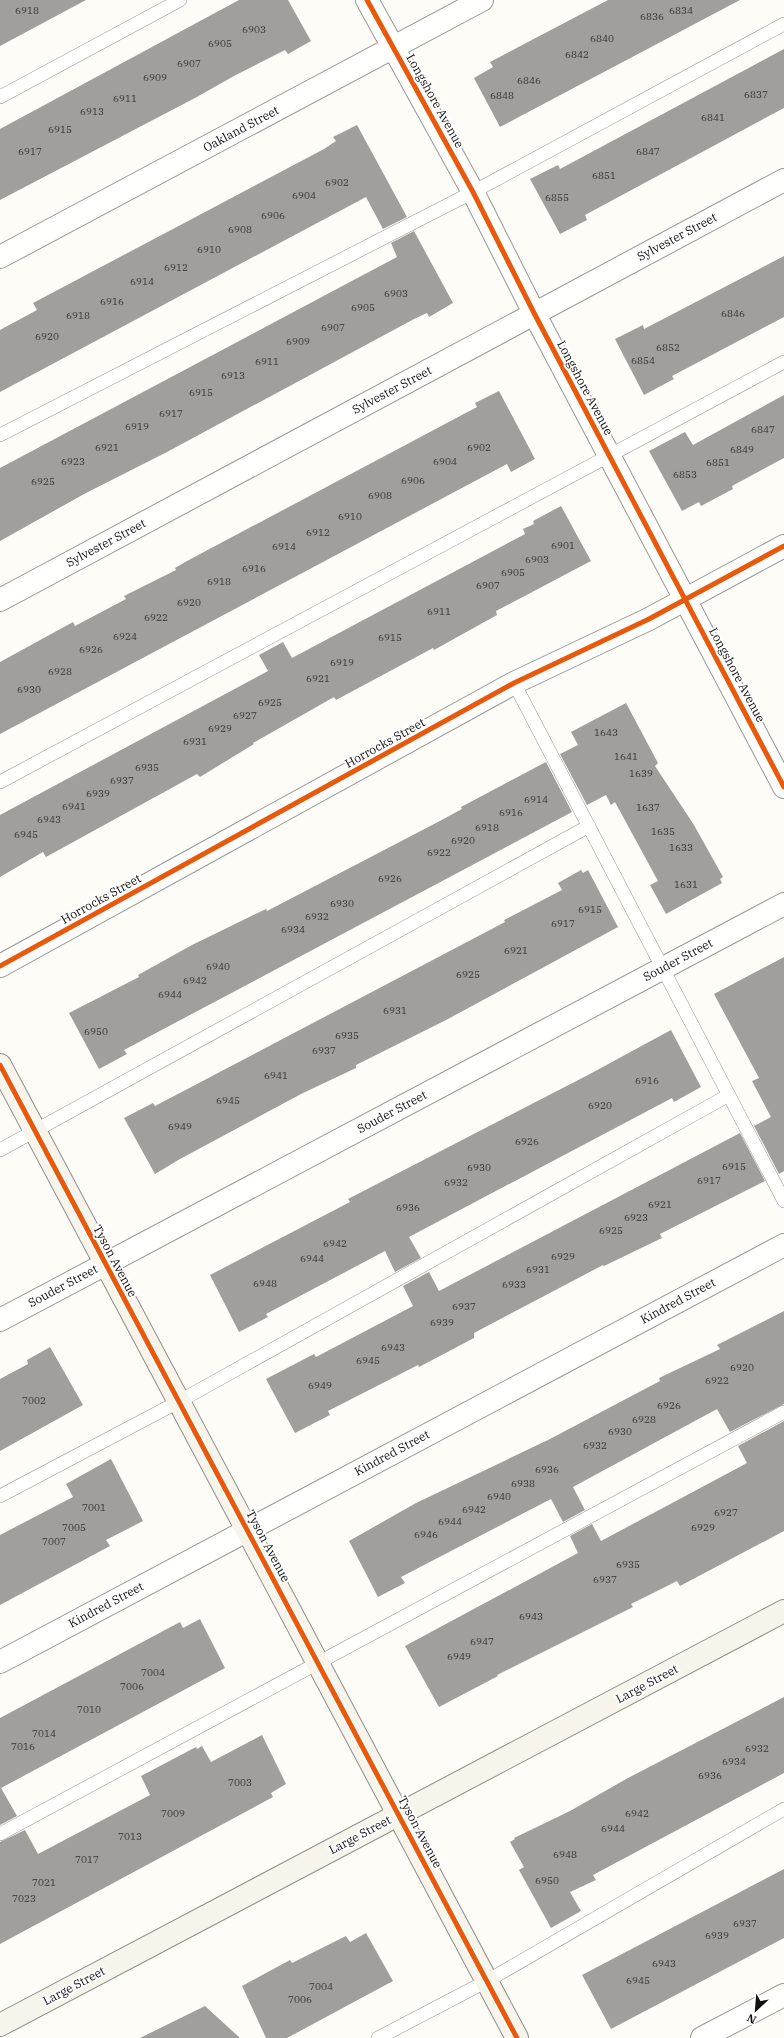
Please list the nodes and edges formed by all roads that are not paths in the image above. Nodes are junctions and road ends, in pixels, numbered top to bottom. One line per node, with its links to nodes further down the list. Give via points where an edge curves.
1 (180, 0): 6 (lane)
2 (367, 0): 5 (street, Longshore Avenue)
3 (482, 0): 5 (street, Oakland Street)
4 (784, 24): 8 (lane)
5 (394, 47): 8 (street, Longshore Avenue); 9 (street, Oakland Street)
6 (0, 97)
7 (784, 180): 10 (street, Sylvester Street)
8 (473, 192): 10 (street, Longshore Avenue); 12 (lane)
9 (0, 257)
10 (534, 313): 13 (street, Longshore Avenue); 16 (street, Sylvester Street)
11 (784, 362): 13 (lane)
12 (0, 435)
13 (609, 455): 15 (street, Longshore Avenue); 18 (lane)
14 (784, 546): 15 (street, Horrocks Street)
15 (686, 599): 17 (street, Horrocks Street); 19 (street, Longshore Avenue)
16 (0, 600)
17 (514, 682): 20 (lane); 22 (street, Horrocks Street)
18 (0, 782)
19 (784, 787)
20 (589, 826): 23 (lane); 26 (lane)
21 (784, 904): 23 (street, Souder Street)
22 (0, 966)
23 (663, 968): 25 (lane); 30 (street, Souder Street)
24 (0, 1065): 26 (street, Tyson Avenue)
25 (729, 1095): 28 (lane); 32 (lane)
26 (34, 1132): 27 (lane); 30 (street, Tyson Avenue)
27 (0, 1150)
28 (784, 1201)
29 (784, 1245): 35 (street, Kindred Street)
30 (105, 1264): 31 (street, Souder Street); 32 (street, Tyson Avenue)
31 (0, 1320)
32 (178, 1402): 34 (lane); 35 (street, Tyson Avenue)
33 (784, 1412): 38 (lane)
34 (0, 1496)
35 (248, 1529): 37 (street, Kindred Street); 38 (street, Tyson Avenue)
36 (784, 1611): 40 (street, Large Street)
37 (0, 1662)
38 (318, 1663): 40 (street, Tyson Avenue); 41 (lane)
39 (784, 1809): 42 (lane)
40 (400, 1814): 42 (street, Tyson Avenue); 44 (street, Large Street)
41 (0, 1834)
42 (487, 1981): 45 (lane); 46 (street, Tyson Avenue)
43 (784, 1995): 47 (street)
44 (0, 2025)
45 (378, 2038)
46 (517, 2038)
47 (702, 2038)

